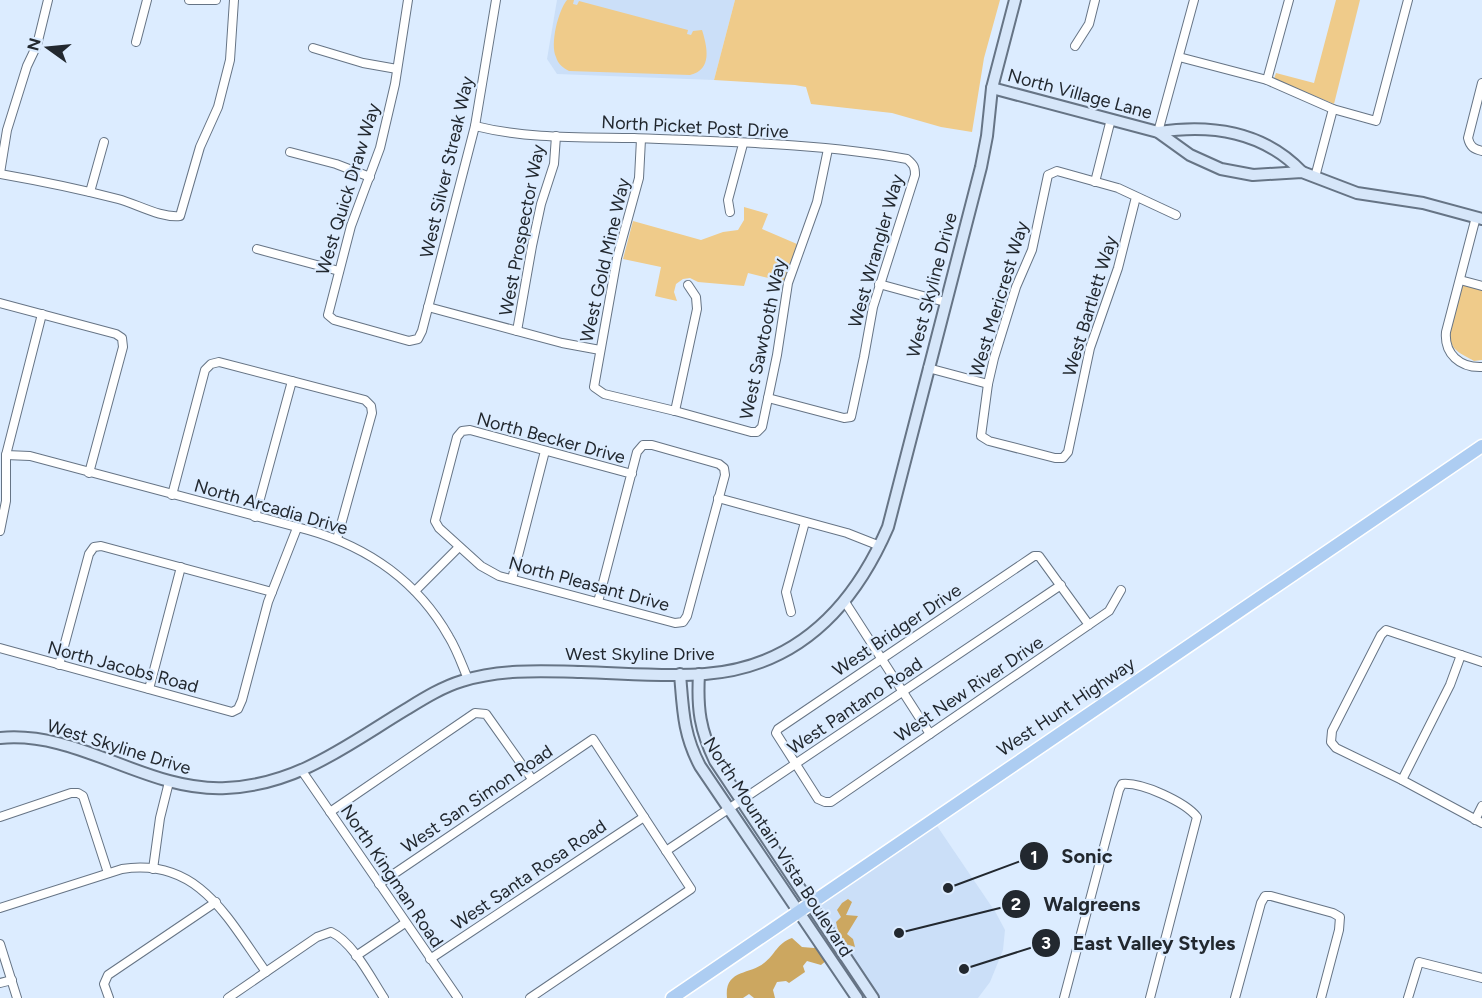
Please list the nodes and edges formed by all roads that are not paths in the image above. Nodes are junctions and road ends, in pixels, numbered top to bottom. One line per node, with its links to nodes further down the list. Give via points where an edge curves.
1 (48, 0): 34 (street, via 37,45 7,130)
2 (147, 0): 13 (street)
3 (189, 0): 4 (street)
4 (216, 0)
5 (234, 0): 38 (street, via 230,60 180,216)
6 (408, 0): 17 (street, West Quick Draw Way)
7 (496, 0): 23 (street, West Silver Streak Way)
8 (1015, 0): 20 (street, West Skyline Drive)
9 (1095, 0): 14 (street, via 1089,24)
10 (1194, 0): 16 (street)
11 (1289, 0): 18 (street)
12 (1408, 0): 21 (street, via 1376,121)
13 (136, 42)
14 (1075, 46)
15 (313, 48): 17 (street)
16 (1179, 57): 18 (street); 24 (street)
17 (397, 69): 35 (street, West Quick Draw Way)
18 (1268, 80): 21 (street)
19 (1482, 83): 31 (street, via 1468,138 1469,145)
20 (992, 88): 22 (street, North Village Lane); 49 (street, West Skyline Drive, via 985,150)
21 (1333, 108): 36 (street)
22 (1111, 119): 24 (street, North Village Lane); 37 (street)
23 (475, 126): 25 (street, North Picket Post Drive, via 513,134); 51 (street, West Silver Streak Way)
24 (1158, 132): 33 (street, North Village Lane, via 1190,155 1221,168 1253,175); 33 (street, North Village Lane, via 1196,128 1235,133 1270,147)
25 (556, 136): 26 (street, North Picket Post Drive); 53 (street, West Prospector Way, via 554,164 531,246)
26 (641, 139): 28 (street, North Picket Post Drive); 55 (street, West Gold Mine Way, via 639,177 617,258)
27 (104, 142): 38 (street)
28 (743, 144): 29 (street, North Picket Post Drive); 40 (street, via 728,200)
29 (828, 149): 32 (street, North Picket Post Drive, via 907,159); 60 (street, West Sawtooth Way, via 817,202 788,283)
30 (290, 152): 35 (street)
31 (1482, 152)
32 (912, 164): 47 (street, West Wrangler Way, via 915,176)
33 (1302, 172): 36 (street, North Village Lane)
34 (0, 174): 38 (street)
35 (370, 177): 44 (street, West Quick Draw Way)
36 (1315, 177): 42 (street, North Village Lane, via 1357,193 1423,203)
37 (1095, 182): 39 (street); 59 (street, West Mericrest Way, via 1057,171 1048,175 1032,249 1005,321)
38 (90, 192)
39 (1136, 197): 41 (street); 62 (street, West Bartlett Way, via 1118,268 1090,348 1068,452 1063,458 1055,458)
40 (730, 212)
41 (1176, 215)
42 (1479, 218): 45 (street)
43 (257, 249): 44 (street)
44 (339, 271): 54 (street, West Quick Draw Way, via 328,315 409,341)
45 (1460, 280): 48 (street); 56 (street, via 1445,342 1454,358 1472,368)
46 (688, 285): 61 (street, via 696,297 697,309)
47 (879, 285): 49 (street); 60 (street, West Wrangler Way, via 851,417)
48 (1482, 286)
49 (945, 302): 57 (street, West Skyline Drive)
50 (0, 303): 52 (street)
51 (428, 307): 53 (street); 54 (street, West Silver Streak Way)
52 (42, 314): 65 (street); 66 (street, via 122,338 123,347)
53 (517, 331): 55 (street)
54 (418, 339)
55 (600, 350): 61 (street, West Gold Mine Way, via 594,387 604,394)
56 (1482, 367)
57 (928, 368): 59 (street); 77 (street, West Skyline Drive)
58 (292, 381): 69 (street, via 219,362 211,364 205,370); 71 (street); 76 (street, via 365,400 371,406)
59 (988, 384): 62 (street, West Mericrest Way)
60 (768, 398): 61 (street, West Sawtooth Way, via 758,432)
61 (675, 411)
62 (981, 436)
63 (1482, 446): 118 (main road, West Hunt Highway)
64 (545, 451): 67 (street, North Becker Drive); 72 (street, North Becker Drive, via 462,431 457,437); 80 (street)
65 (6, 455): 66 (street, North Arcadia Drive, via 30,456); 68 (street)
66 (89, 473): 69 (street, North Arcadia Drive)
67 (632, 474): 70 (street, via 637,452 643,445 652,445 724,468); 85 (street)
68 (3, 495): 75 (street)
69 (172, 495): 71 (street, North Arcadia Drive)
70 (718, 498): 73 (street); 85 (street, North Pleasant Drive, via 683,622)
71 (255, 517): 74 (street, North Arcadia Drive)
72 (435, 521): 78 (street, North Pleasant Drive)
73 (805, 522): 77 (street); 87 (street, via 786,592)
74 (297, 528): 76 (street, North Arcadia Drive); 84 (street)
75 (0, 531)
76 (337, 539): 83 (street, North Arcadia Drive, via 388,568)
77 (880, 546): 86 (street, West Skyline Drive)
78 (459, 547): 80 (street, North Pleasant Drive, via 481,567); 83 (street)
79 (182, 567): 84 (street); 93 (street, via 94,547); 97 (street)
80 (512, 579): 85 (street, North Pleasant Drive)
81 (1061, 585): 88 (street); 91 (street, West Bridger Drive, via 1040,556 1034,556); 98 (street, West Pantano Road)
82 (1121, 590): 88 (street, West New River Drive, via 1109,611)
83 (415, 591): 96 (street, North Arcadia Drive, via 450,638)
84 (272, 592): 97 (street, North Jacobs Road, via 238,709 232,712)
85 (598, 602)
86 (845, 602): 91 (street); 95 (street, West Skyline Drive, via 828,621 774,657 740,668)
87 (791, 612)
88 (1089, 625): 99 (street, West New River Drive)
89 (0, 648): 93 (street, North Jacobs Road)
90 (1461, 656): 92 (street); 104 (street); 104 (street, via 1386,630 1332,731 1331,742 1336,748)
91 (882, 659): 98 (street); 101 (street, West Bridger Drive, via 778,729 776,733)
92 (1482, 662)
93 (59, 664): 97 (street, North Jacobs Road)
94 (680, 674): 95 (street, West Skyline Drive); 96 (street, West Skyline Drive, via 531,670); 108 (street, North Mountain Vista Boulevard, via 688,741)
95 (699, 674): 106 (street, North Mountain Vista Boulevard, via 700,723 716,761)
96 (468, 679): 102 (street, West Skyline Drive, via 428,695)
97 (149, 689)
98 (903, 692): 99 (street); 101 (street, West Pantano Road)
99 (930, 734): 101 (street, West New River Drive, via 831,802 818,799)
100 (0, 738): 105 (street, West Skyline Drive, via 48,740)
101 (796, 765): 106 (street, West Pantano Road)
102 (302, 771): 105 (street, West Skyline Drive, via 247,787 204,788); 109 (street, North Kingman Road)
103 (532, 779): 109 (street, via 486,714 475,713); 111 (street, West San Simon Road, via 593,739); 116 (street, West San Simon Road)
104 (1402, 780): 112 (street)
105 (169, 782): 114 (street)
106 (742, 801): 108 (street, West Pantano Road); 118 (street, North Mountain Vista Boulevard)
107 (1482, 806): 112 (street)
108 (730, 810): 113 (street, West Pantano Road); 120 (street, North Mountain Vista Boulevard)
109 (330, 812): 116 (street, North Kingman Road)
110 (0, 817): 115 (street, via 78,793 83,796)
111 (644, 817): 113 (street); 124 (street, West Santa Rosa Road)
112 (1479, 821)
113 (666, 851): 134 (street, via 691,889)
114 (153, 868): 115 (street, via 130,867); 117 (street, via 189,879)
115 (108, 873): 119 (street)
116 (379, 884): 121 (street, North Kingman Road)
117 (216, 902): 125 (street); 131 (street, via 108,975 105,981)
118 (812, 903): 120 (main road, West Hunt Highway); 137 (street, North Mountain Vista Boulevard)
119 (0, 908)
120 (799, 911): 135 (main road, West Hunt Highway); 136 (street, North Mountain Vista Boulevard)
121 (405, 922): 123 (street); 124 (street, North Kingman Road)
122 (0, 944): 127 (street)
123 (356, 956): 125 (street, via 333,933 318,937); 129 (street)
124 (430, 959): 133 (street, North Kingman Road)
125 (266, 972): 132 (street)
126 (1482, 978): 142 (street, via 1419,962)
127 (12, 980): 128 (street); 130 (street)
128 (0, 983)
129 (381, 997)
130 (17, 998)
131 (109, 998)
132 (228, 998)
133 (458, 998)
134 (530, 998)
135 (672, 998)
136 (857, 998)
137 (873, 998)
138 (1064, 998): 139 (street, via 1119,790 1122,784 1131,783 1155,791 1197,817)
139 (1150, 998)
140 (1236, 998): 141 (street, via 1265,896 1340,917)
141 (1321, 998)
142 (1408, 998)

